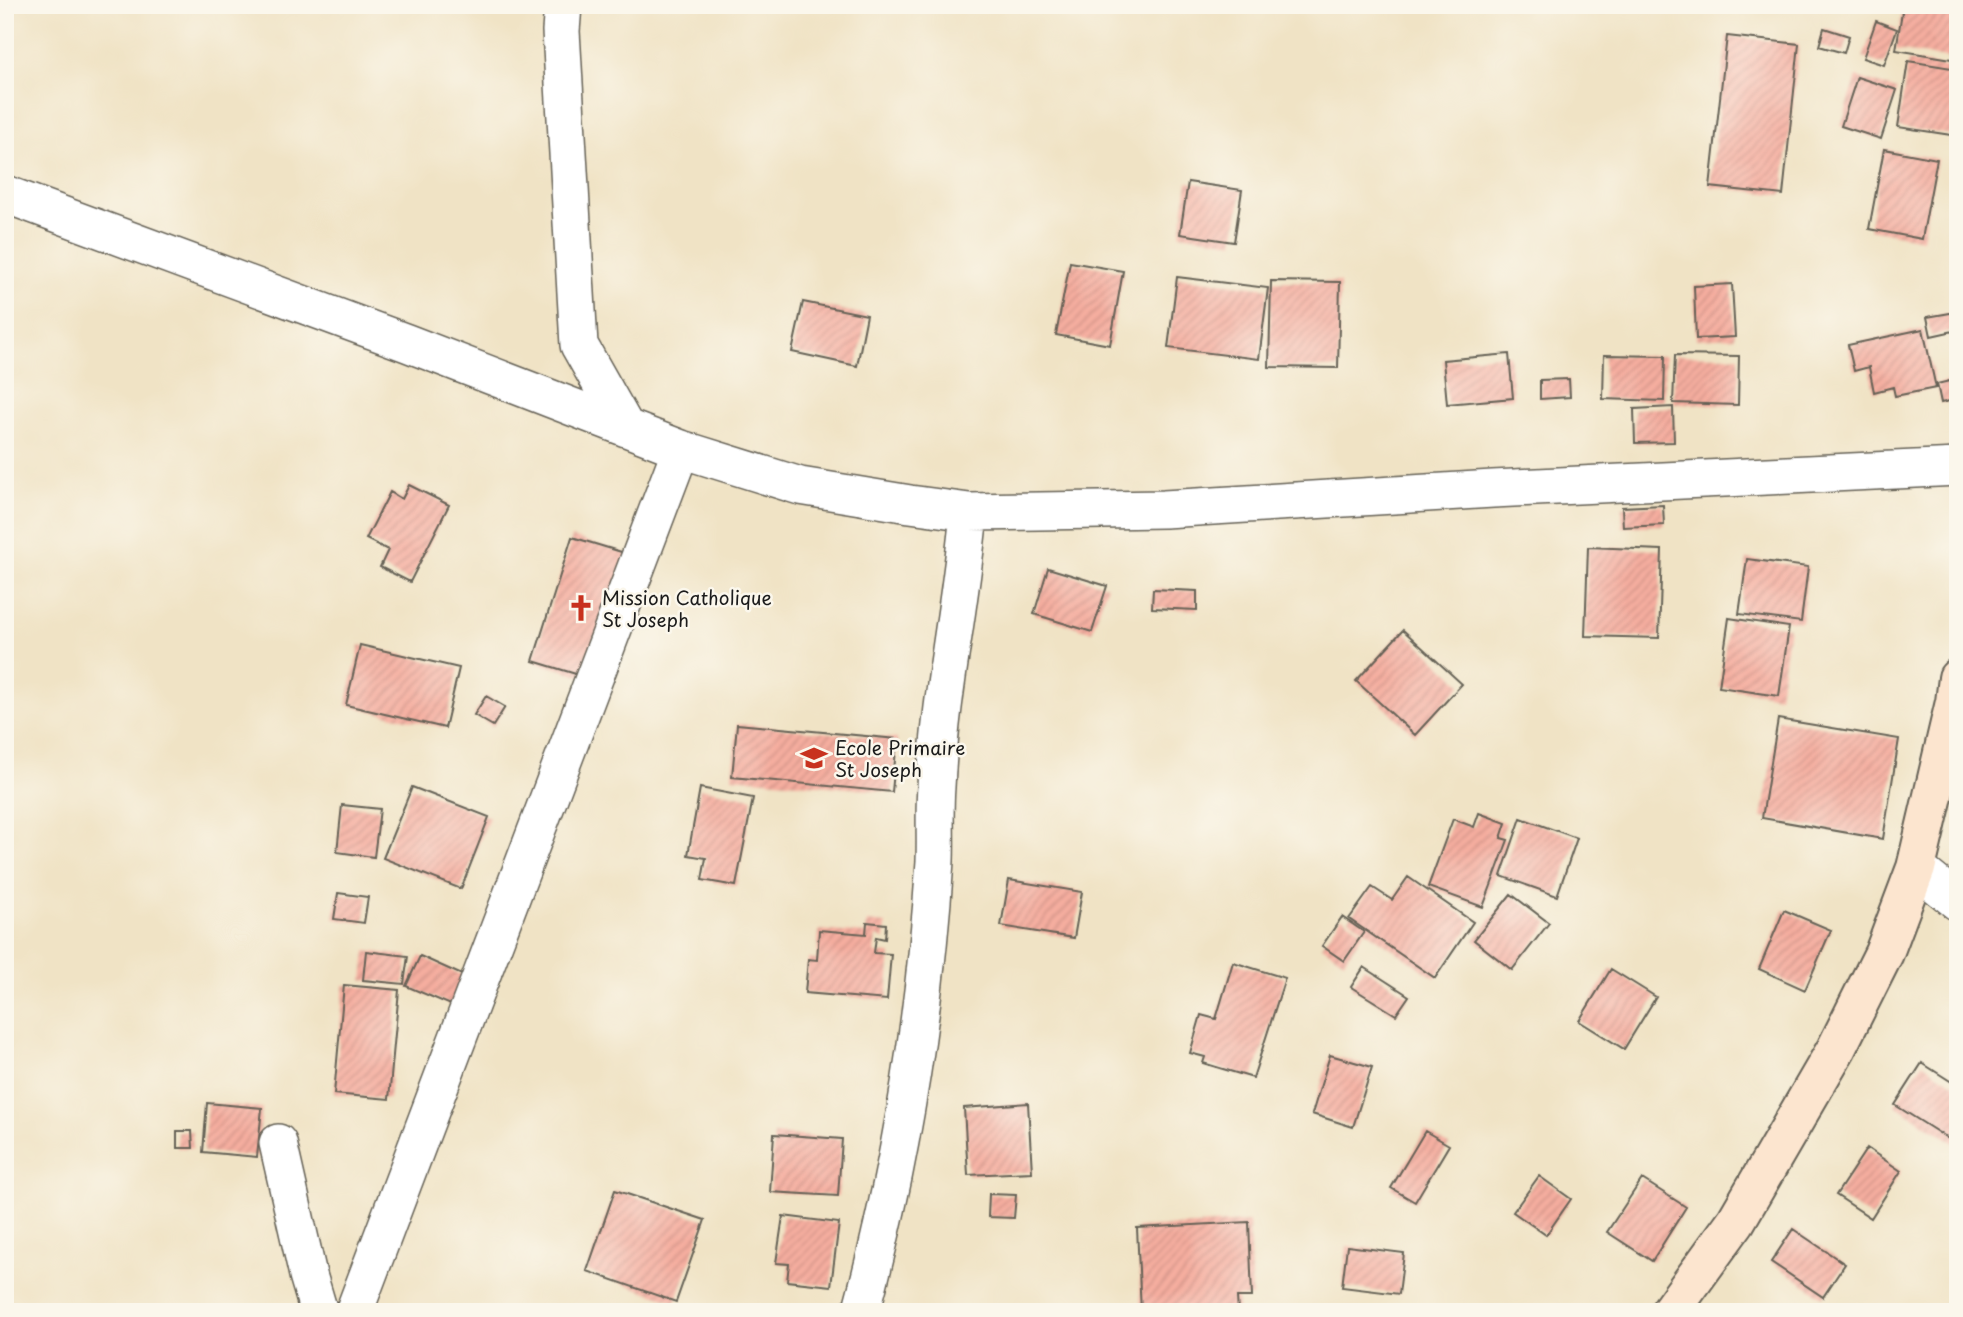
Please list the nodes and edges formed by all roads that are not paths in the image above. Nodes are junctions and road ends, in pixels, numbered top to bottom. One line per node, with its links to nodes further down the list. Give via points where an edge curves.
1 (563, 5): 3 (street, via 579,345)
2 (5, 194): 3 (street)
3 (626, 428): 4 (street)
4 (681, 449): 6 (street, via 800,486); 12 (street)
5 (1958, 467): 6 (street, via 1164,509)
6 (969, 512): 13 (street, via 936,786 934,873 909,1088 880,1243)
7 (1958, 678): 8 (main road)
8 (1916, 868): 9 (street); 14 (main road, via 1884,953 1836,1049 1736,1220)
9 (1958, 902)
10 (278, 1143): 11 (street)
11 (319, 1312)
12 (354, 1312)
13 (861, 1312)
14 (1670, 1312)

